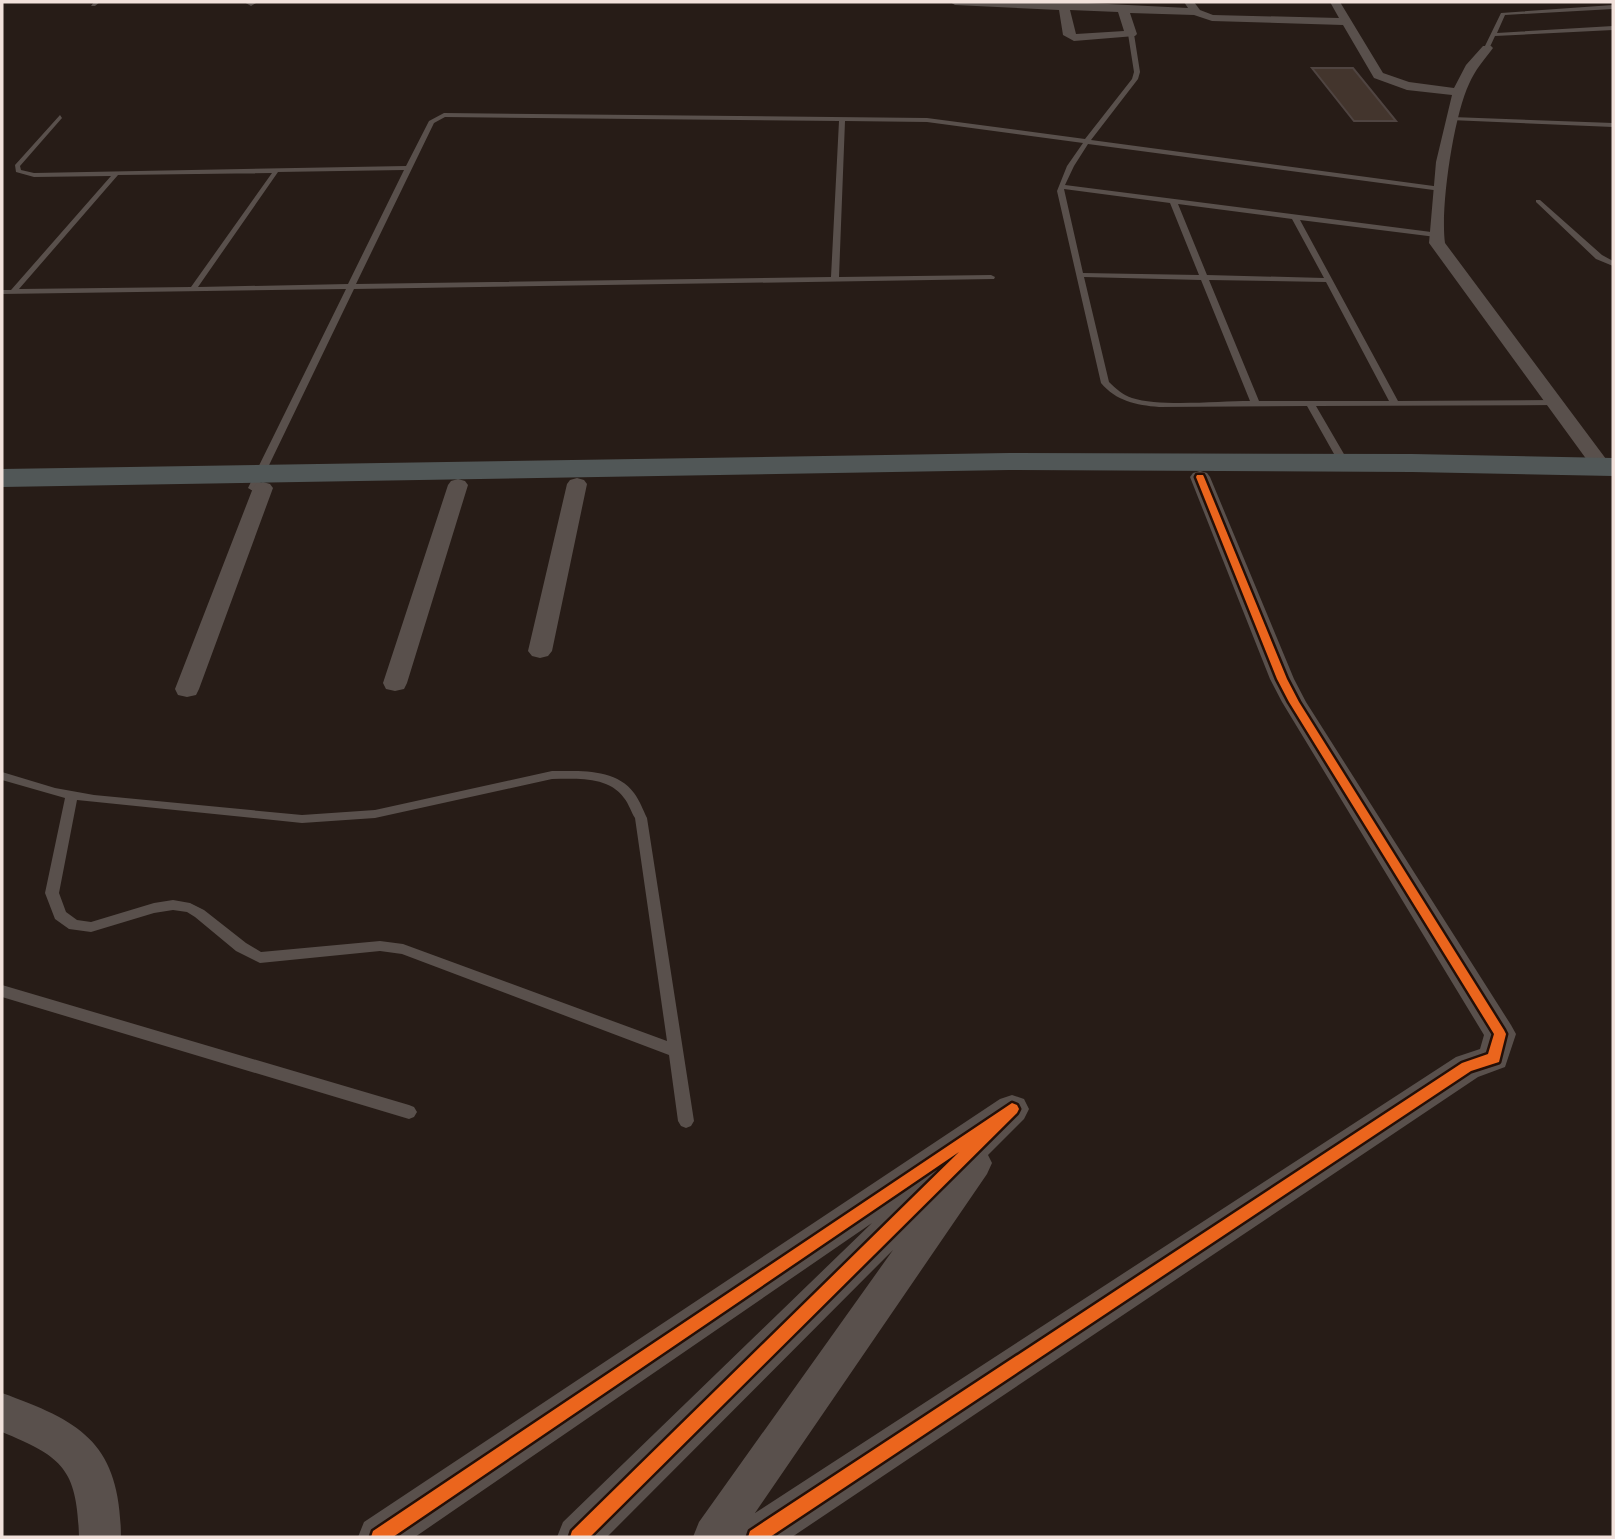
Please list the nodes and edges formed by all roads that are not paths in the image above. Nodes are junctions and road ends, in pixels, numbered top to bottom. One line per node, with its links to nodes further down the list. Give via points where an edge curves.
1 (955, 2): 5 (street)
2 (1189, 2): 8 (street)
3 (1335, 2): 9 (street)
4 (1064, 4): 5 (street); 7 (street); 11 (street, via 1070,37)
5 (1012, 7)
6 (1613, 7): 12 (lane, via 1509,13 1502,16)
7 (1123, 9): 8 (street); 11 (street)
8 (1196, 12): 9 (street, via 1223,19)
9 (1347, 22): 13 (street, via 1375,71)
10 (1613, 28): 12 (lane)
11 (1130, 34): 20 (lane, via 1136,76)
12 (1490, 42): 14 (street)
13 (1399, 84): 14 (street); 15 (street, via 1397,93)
14 (1460, 92): 16 (street)
15 (1402, 99)
16 (1449, 115): 19 (lane); 25 (street)
17 (60, 117): 23 (lane, via 17,166 18,171 34,175)
18 (842, 118): 20 (lane, via 951,122); 21 (lane, via 444,115 431,122); 33 (lane)
19 (1613, 125)
20 (1088, 141): 24 (lane); 25 (lane)
21 (408, 168): 22 (lane); 36 (lane)
22 (276, 171): 23 (lane); 37 (lane)
23 (117, 173): 39 (lane)
24 (1061, 187): 26 (lane); 31 (lane)
25 (1441, 189): 29 (street)
26 (1173, 201): 28 (lane); 34 (lane)
27 (1538, 201): 30 (lane, via 1599,257)
28 (1295, 217): 29 (lane); 35 (lane)
29 (1436, 236): 40 (street, via 1442,251)
30 (1613, 264)
31 (1080, 275): 34 (lane); 41 (lane, via 1110,389 1140,403)
32 (991, 277): 33 (lane)
33 (835, 278): 36 (lane)
34 (1203, 278): 35 (lane); 41 (lane)
35 (1328, 280): 43 (lane)
36 (351, 286): 37 (lane); 48 (lane)
37 (193, 289): 39 (lane)
38 (2, 292): 39 (lane)
39 (13, 292)
40 (1554, 402): 43 (lane); 45 (street)
41 (1255, 403): 42 (lane)
42 (1310, 403): 43 (lane); 44 (lane)
43 (1395, 403)
44 (1343, 461): 45 (main road); 48 (main road, via 1063,460)
45 (1609, 473): 46 (main road)
46 (1200, 477): 49 (main road); 67 (street, via 1282,679 1500,1034 1494,1058 1467,1067)
47 (2, 478): 48 (main road)
48 (259, 483): 50 (main road); 51 (main road); 54 (street)
49 (577, 484): 50 (main road); 52 (street)
50 (457, 485): 53 (street)
51 (2, 492)
52 (540, 651)
53 (394, 683)
54 (187, 689)
55 (2, 776): 56 (lane)
56 (72, 795): 58 (lane, via 52,893 55,909 66,922 107,925 175,904 190,908 260,958 370,946 403,949); 58 (lane, via 302,820 376,814 552,775 613,781 629,795 641,818)
57 (2, 991): 60 (lane)
58 (676, 1051): 61 (lane)
59 (1012, 1109): 64 (street); 65 (street); 66 (street)
60 (409, 1112)
61 (686, 1121)
62 (2, 1412): 63 (street, via 43,1429 78,1454 94,1487)
63 (100, 1537)
64 (379, 1537)
65 (578, 1537)
66 (714, 1537)
67 (756, 1537)

